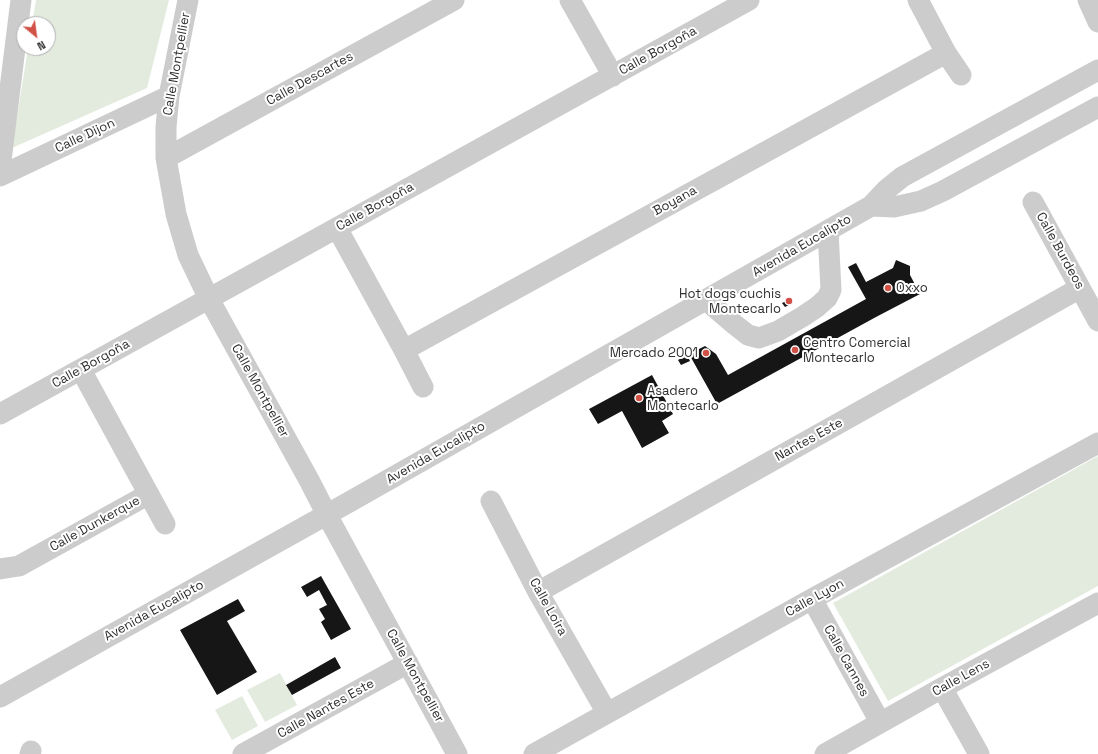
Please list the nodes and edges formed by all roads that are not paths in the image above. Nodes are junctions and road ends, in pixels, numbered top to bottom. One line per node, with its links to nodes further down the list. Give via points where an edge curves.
1 (21, 0): 16 (street)
2 (188, 0): 13 (street, Calle Montpellier)
3 (454, 0): 15 (street, Calle Descartes)
4 (570, 0): 12 (street)
5 (749, 0): 12 (street, Calle Borgoña)
6 (918, 0): 9 (street)
7 (1088, 0): 8 (street)
8 (1098, 22)
9 (946, 53): 11 (street); 26 (street, Boyana)
10 (1098, 70): 19 (street, Avenida Eucalipto, via 902,177)
11 (961, 75)
12 (613, 76): 20 (street, Calle Borgoña)
13 (169, 96): 15 (street, Calle Montpellier); 17 (street, Calle Dijon)
14 (1098, 107): 19 (street, via 944,191 921,201 894,207)
15 (166, 158): 23 (street, Calle Montpellier, via 176,214 188,255)
16 (0, 169)
17 (0, 176)
18 (1033, 202): 22 (street, Calle Burdeos)
19 (871, 206): 21 (street, Avenida Eucalipto)
20 (337, 228): 23 (street, Calle Borgoña); 26 (street)
21 (828, 231): 24 (street, Avenida Eucalipto); 24 (street, via 831,290 827,298 817,308 778,331 759,338 748,335)
22 (1080, 288): 25 (street, Calle Burdeos); 36 (street, Nantes Este)
23 (209, 299): 27 (street, Calle Borgoña); 33 (street, Calle Montpellier)
24 (706, 300): 33 (street, Avenida Eucalipto)
25 (1098, 322)
26 (404, 350): 28 (street)
27 (81, 370): 29 (street, Calle Borgoña); 31 (street, Calle Dunkerque)
28 (423, 387)
29 (0, 414)
30 (1098, 443): 37 (street, Calle Lyon)
31 (148, 494): 34 (street); 35 (street, Calle Dunkerque, via 19,566)
32 (491, 501): 36 (street, Calle Loira)
33 (327, 515): 39 (street, Calle Montpellier); 41 (street, Avenida Eucalipto)
34 (165, 524)
35 (0, 569)
36 (538, 592): 42 (street, Calle Loira)
37 (812, 599): 42 (street, Calle Lyon); 43 (street, Calle Cannes)
38 (1098, 603): 40 (street, Calle Lens)
39 (408, 663): 44 (street, Calle Nantes Este); 45 (street, Calle Montpellier)
40 (942, 688): 43 (street, Calle Lens); 48 (street)
41 (0, 697)
42 (607, 713): 46 (street, Calle Lyon)
43 (880, 722): 47 (street, Calle Lens)
44 (244, 754)
45 (457, 754)
46 (534, 754)
47 (825, 754)
48 (979, 754)

